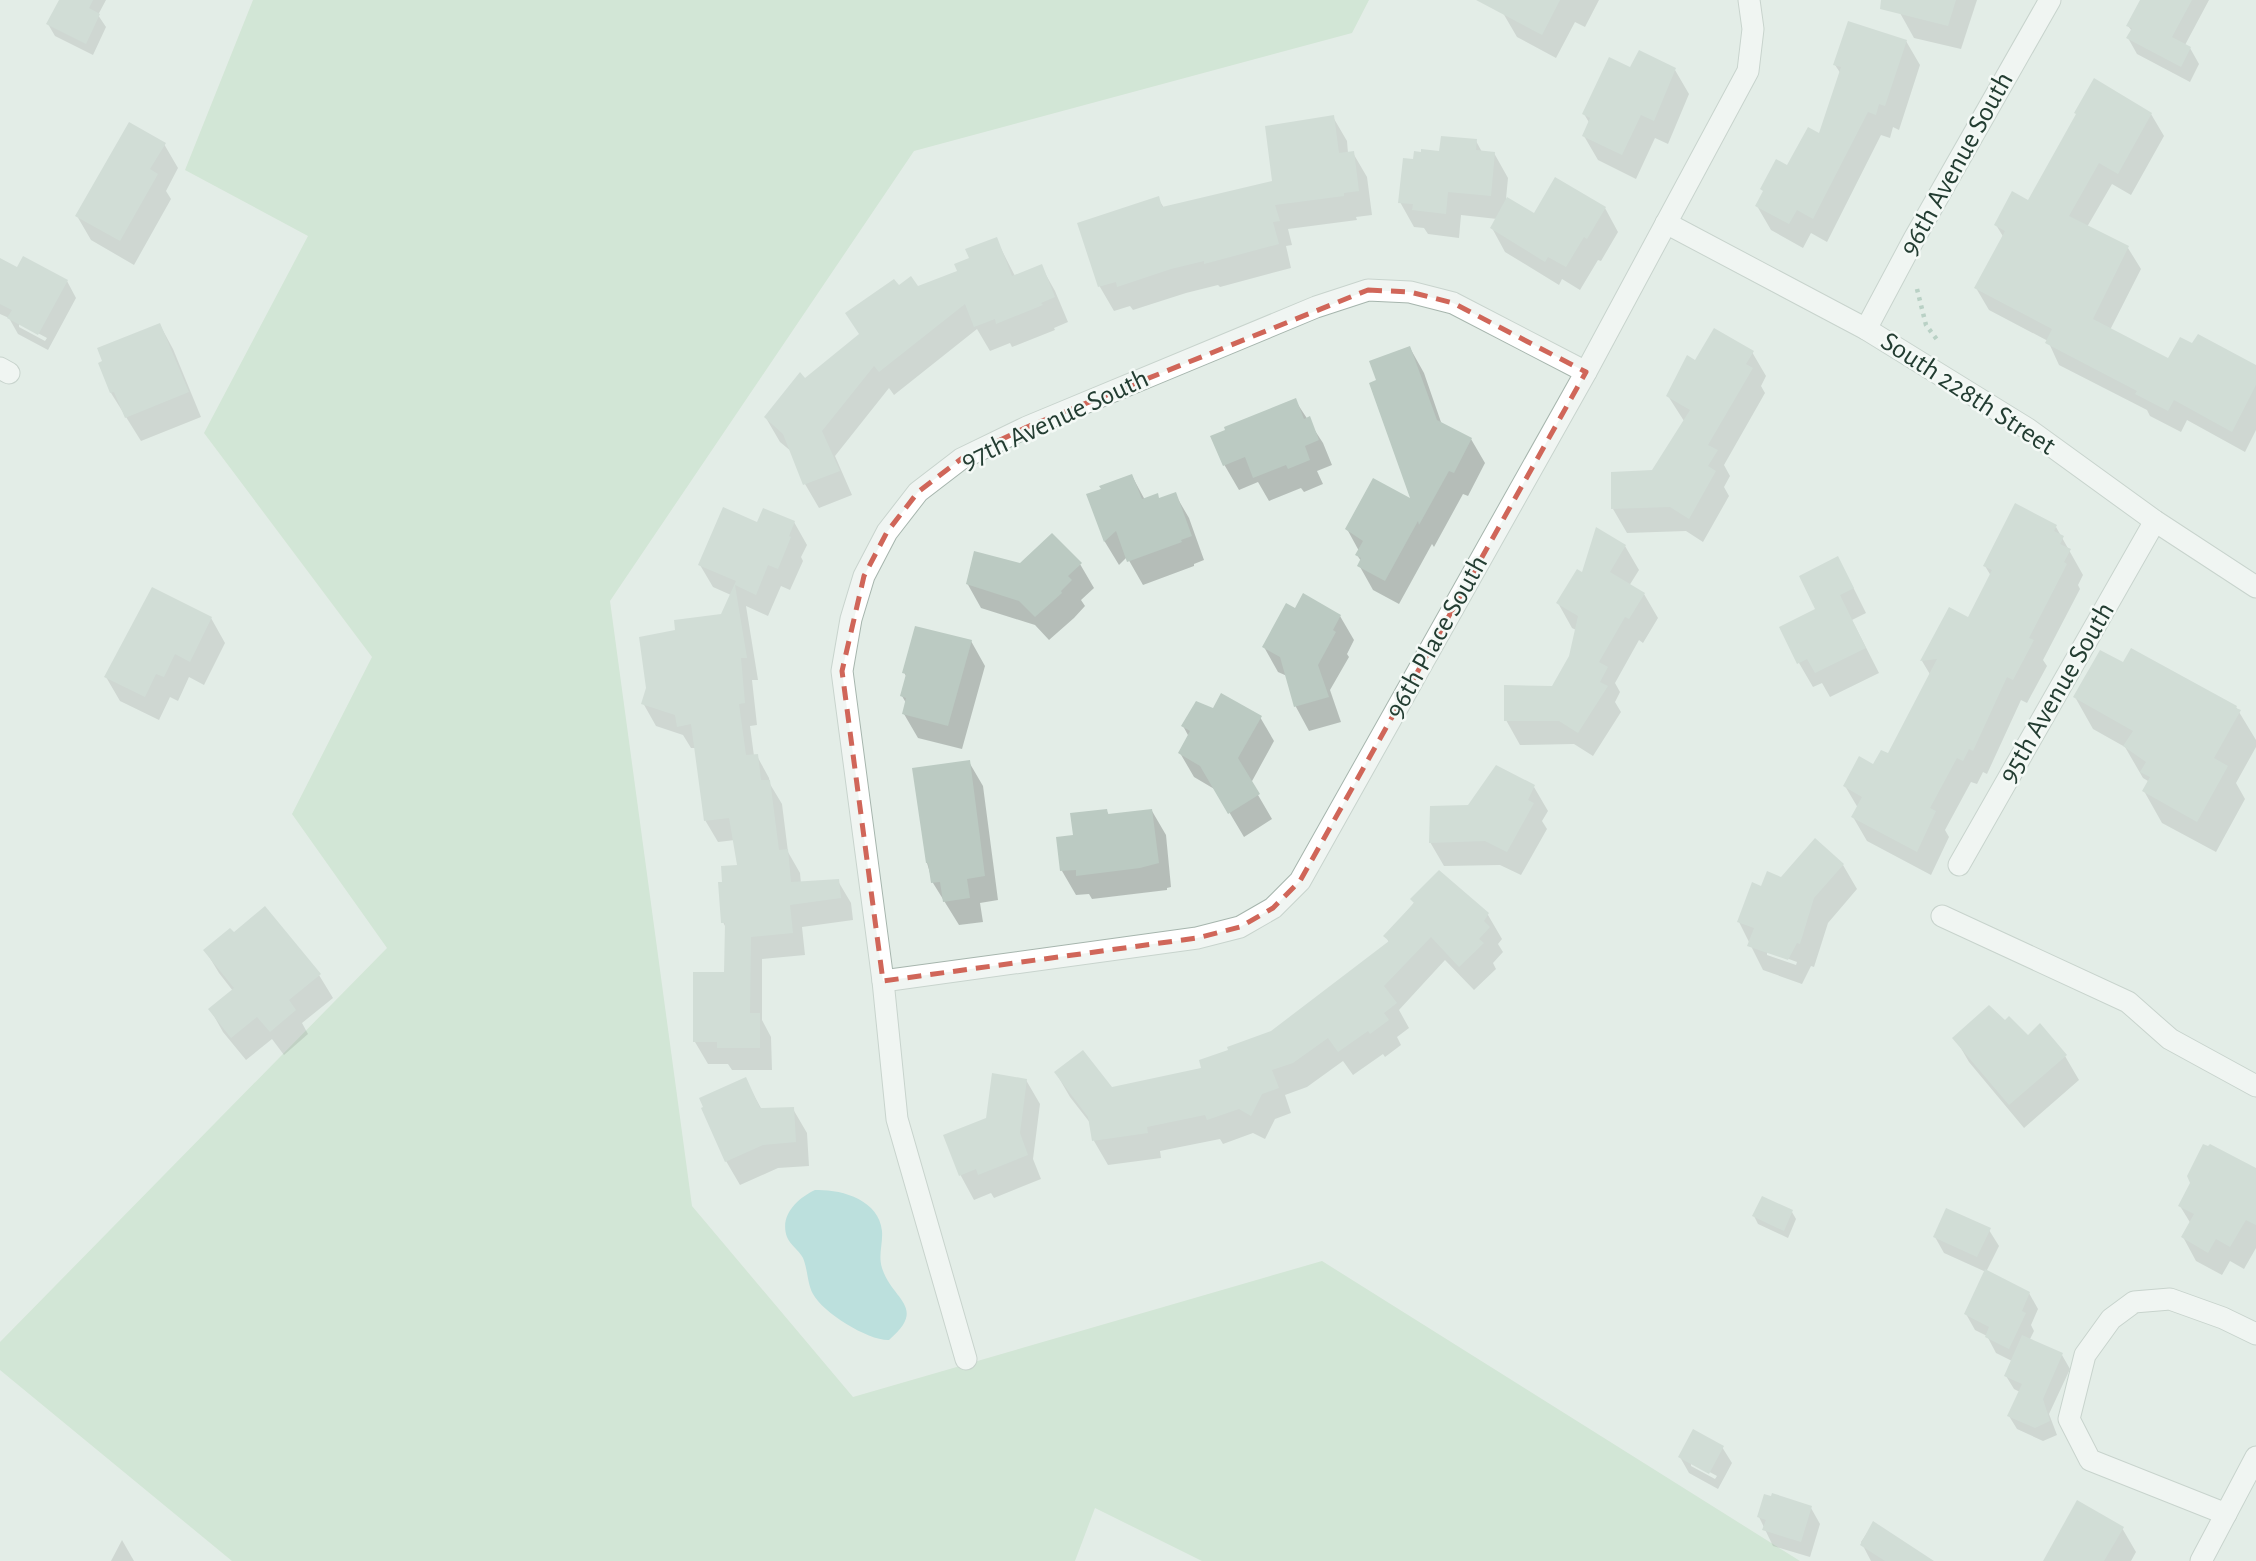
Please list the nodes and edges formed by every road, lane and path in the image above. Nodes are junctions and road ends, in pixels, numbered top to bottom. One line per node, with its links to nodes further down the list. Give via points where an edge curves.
1 (1749, 0): 3 (street, 96th Place South, via 1754,29 1748,71)
2 (2050, 0): 4 (street, 96th Avenue South)
3 (1666, 223): 5 (street, South 228th Street); 7 (street, 96th Place South)
4 (1914, 239): 5 (street, 96th Avenue South); 6 (path, via 1918,300 1926,325)
5 (1866, 329): 8 (street, South 228th Street, via 2028,429)
6 (1945, 346)
7 (1586, 372): 12 (street, 96th Place South, via 1300,881 1273,908 1240,927 1197,938); 12 (street, 97th Avenue South, via 1453,303 1410,292 1368,290 1316,307 1027,427 961,460 918,492 887,532 864,576 842,671)
8 (2155, 521): 9 (street, South 228th Street); 10 (street, 95th Avenue South)
9 (2256, 587)
10 (1959, 865)
11 (1942, 916): 13 (street, via 2128,1002 2170,1039)
12 (883, 981): 15 (street, 97th Avenue South, via 897,1119)
13 (2256, 1086)
14 (2256, 1334): 17 (street, via 2170,1299 2134,1302 2111,1319 2085,1355 2069,1419 2090,1460)
15 (966, 1359)
16 (2256, 1457): 17 (street)
17 (2226, 1514): 18 (street)
18 (2201, 1561)

